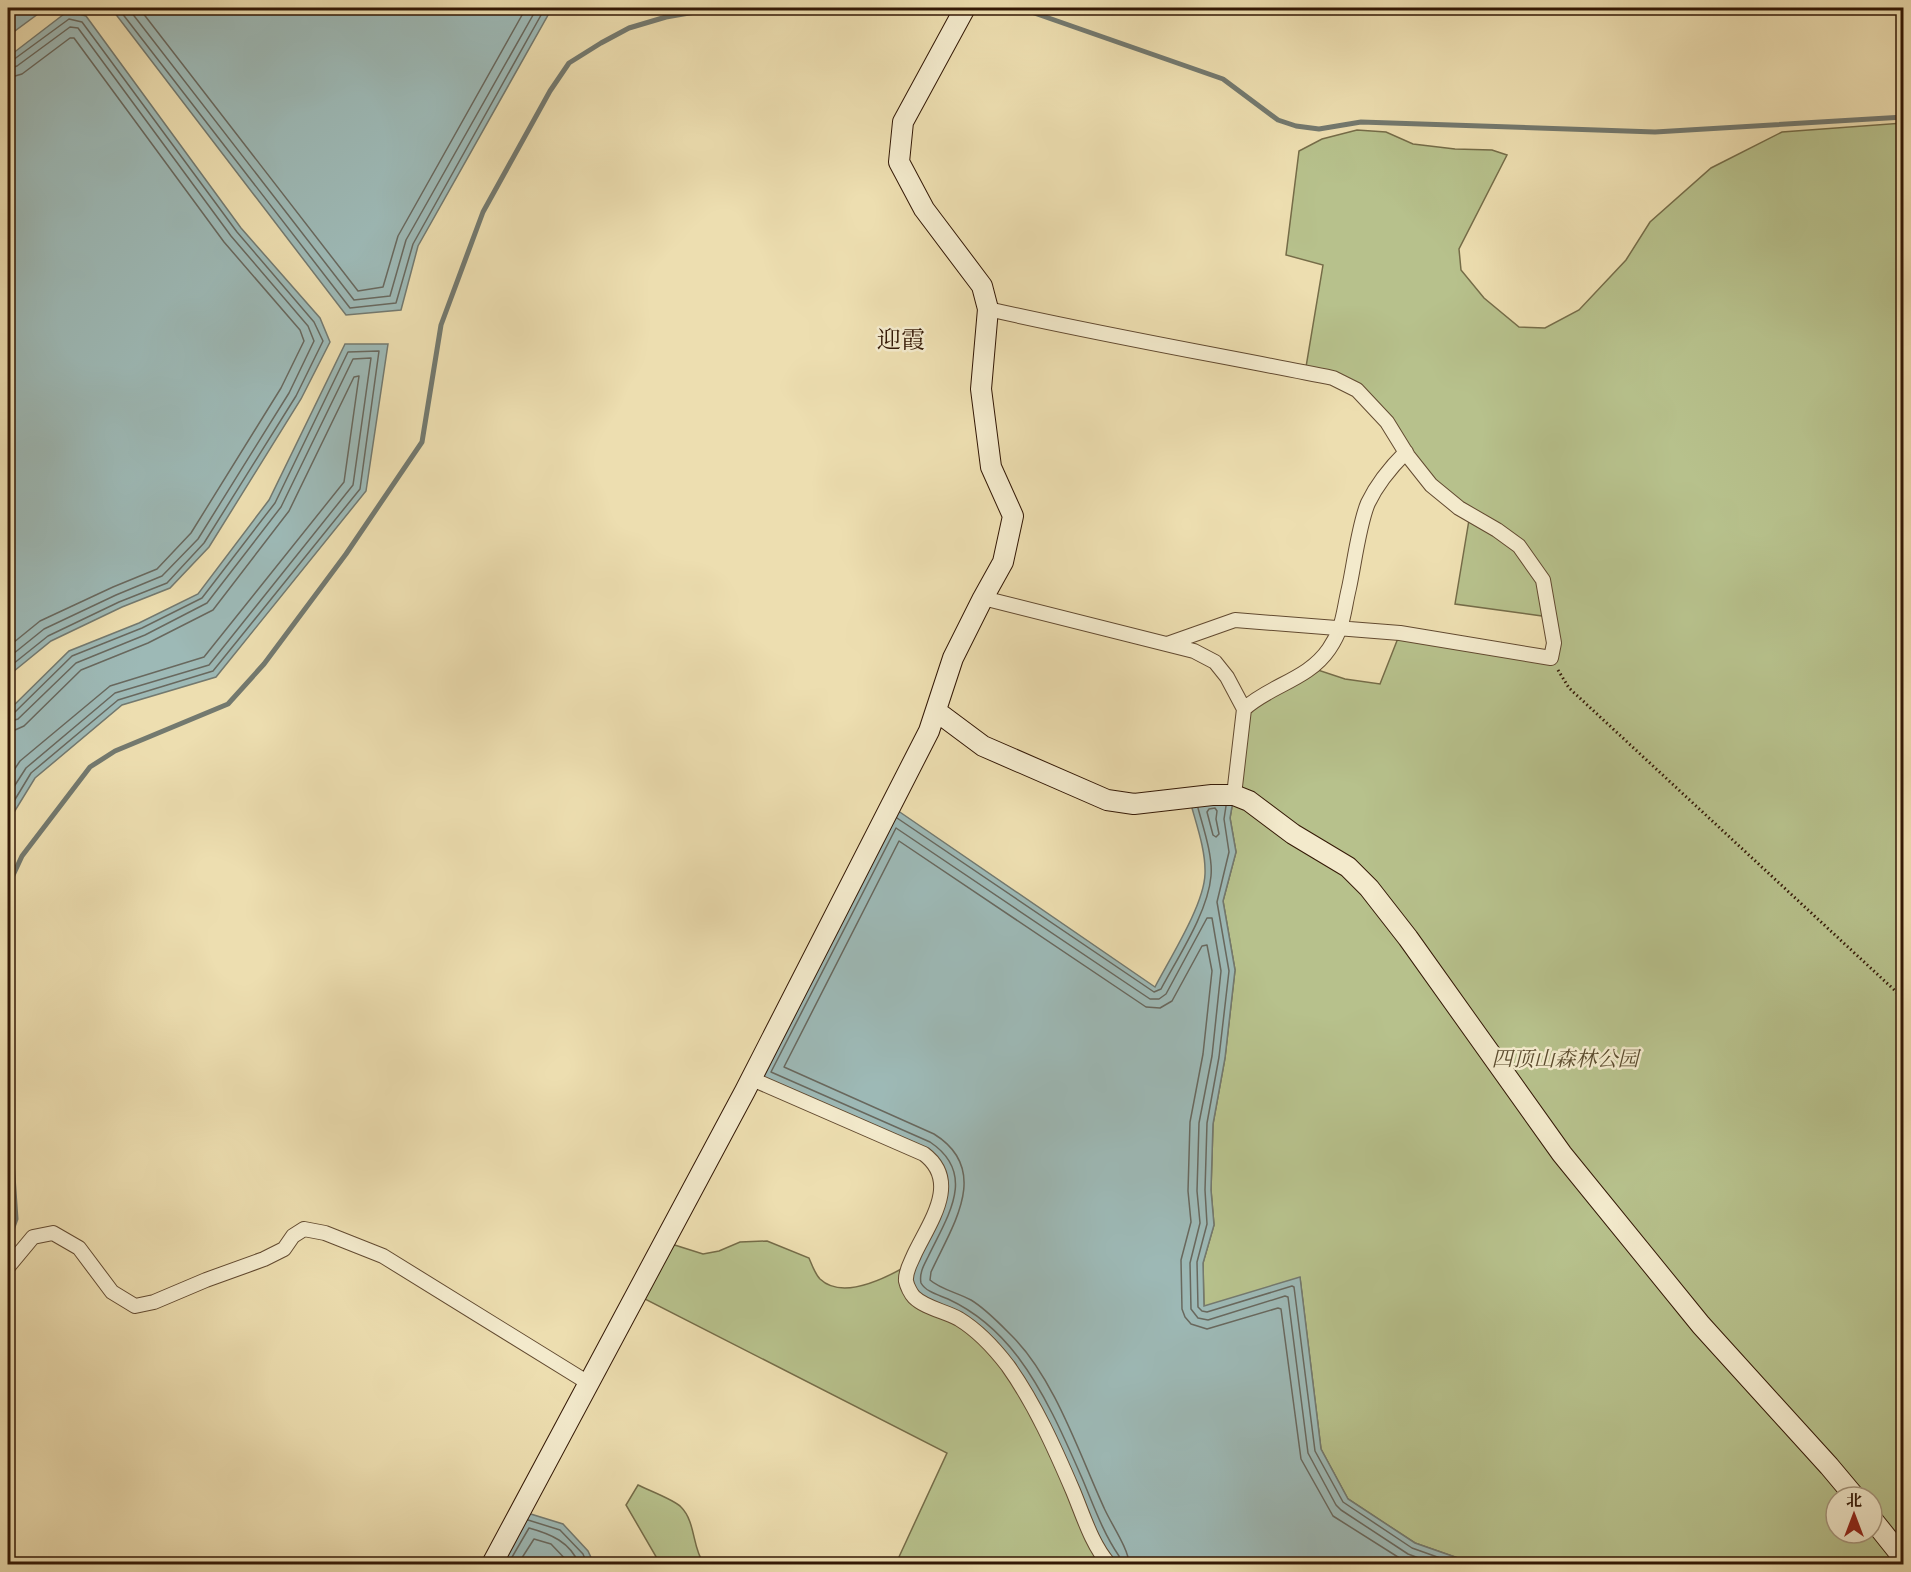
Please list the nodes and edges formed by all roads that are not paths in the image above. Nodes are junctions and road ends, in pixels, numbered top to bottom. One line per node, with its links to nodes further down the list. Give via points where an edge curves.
1 (965, 8): 2 (main road, via 903,122 899,162 924,209 982,286)
2 (988, 309): 3 (street, via 1087,332 1333,378 1357,390 1387,422); 4 (main road, via 981,389 991,467 1013,516 1003,562)
3 (1406, 452): 5 (street, via 1389,470 1368,504); 5 (street, via 1431,485 1519,546 1543,580 1554,643 1551,658 1401,633)
4 (982, 598): 6 (street); 8 (main road, via 954,658)
5 (1341, 629): 6 (street, via 1235,620); 7 (street, via 1312,668)
6 (1167, 644): 7 (street, via 1215,662)
7 (1244, 709): 9 (street)
8 (936, 711): 9 (main road, via 983,746 1107,800 1134,804); 10 (main road)
9 (1234, 795): 13 (main road, via 1348,867 1370,888 1562,1154 1701,1325)
10 (752, 1079): 12 (main road); 17 (street, via 932,1160 943,1186 910,1264 906,1281 909,1288 913,1297 960,1320 998,1353 1036,1413)
11 (8, 1267): 12 (street, via 33,1237 53,1233 79,1248 112,1292 135,1306 264,1259 285,1249 292,1236 304,1229 325,1233 383,1256)
12 (590, 1384): 16 (main road)
13 (1845, 1485)
14 (1884, 1534): 15 (main road)
15 (1904, 1559)
16 (492, 1564)
17 (1109, 1564)

